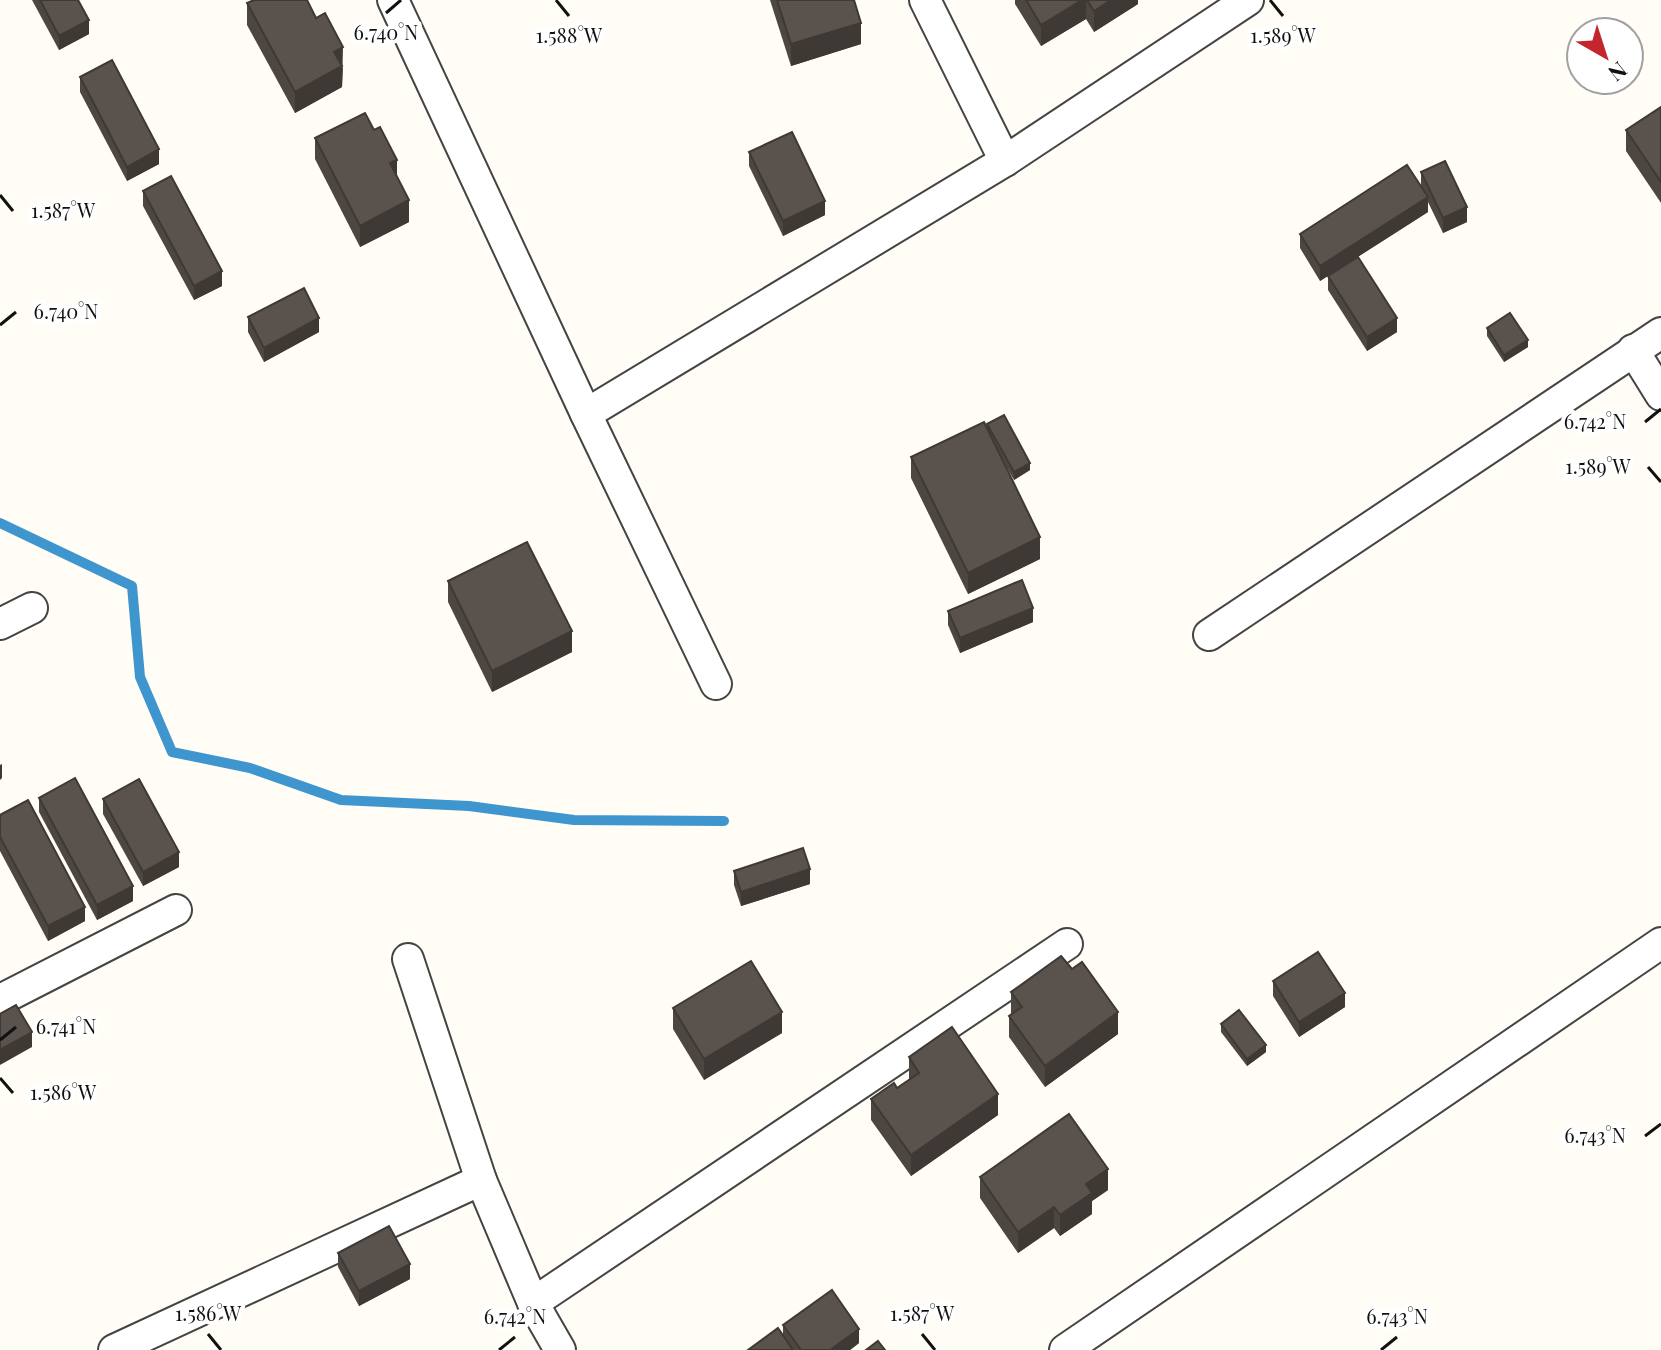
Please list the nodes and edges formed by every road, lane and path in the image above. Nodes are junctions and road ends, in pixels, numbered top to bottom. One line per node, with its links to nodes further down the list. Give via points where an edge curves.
1 (393, 0): 8 (street)
2 (925, 0): 4 (street)
3 (1248, 0): 4 (street)
4 (1005, 161): 8 (street)
5 (1661, 333): 6 (street)
6 (1633, 350): 7 (street); 11 (street)
7 (1661, 395)
8 (586, 414): 12 (street)
9 (32, 608): 10 (street)
10 (0, 624)
11 (1209, 635)
12 (716, 684)
13 (176, 910): 17 (street)
14 (1661, 943): 22 (street)
15 (1067, 944): 19 (street)
16 (408, 959): 18 (street)
17 (0, 1000)
18 (481, 1180): 19 (street); 20 (street)
19 (533, 1303): 21 (street)
20 (114, 1350)
21 (560, 1350)
22 (1065, 1350)

